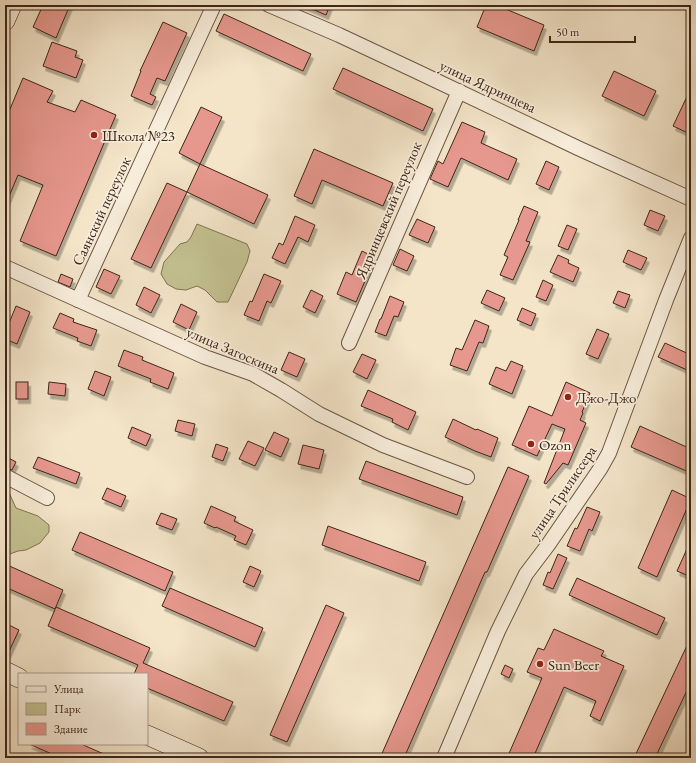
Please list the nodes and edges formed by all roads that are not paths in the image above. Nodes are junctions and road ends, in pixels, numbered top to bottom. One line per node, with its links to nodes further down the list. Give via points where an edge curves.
1 (12, 5): 4 (street)
2 (214, 5): 9 (street, Саянский переулок)
3 (269, 5): 5 (street, улица Ядринцева)
4 (5, 21)
5 (458, 91): 6 (street, улица Ядринцева); 10 (street, Ядринцевский переулок)
6 (691, 199)
7 (691, 238): 18 (street, улица Трилиссера, via 609,453 526,574)
8 (5, 267): 9 (street, улица Загоскина)
9 (78, 300): 12 (street, улица Загоскина, via 205,357 253,374 319,414 383,445)
10 (349, 343)
11 (5, 476): 13 (street)
12 (467, 477)
13 (47, 498)
14 (5, 671): 15 (street)
15 (18, 678)
16 (148, 735): 17 (street)
17 (199, 758)
18 (444, 758)

